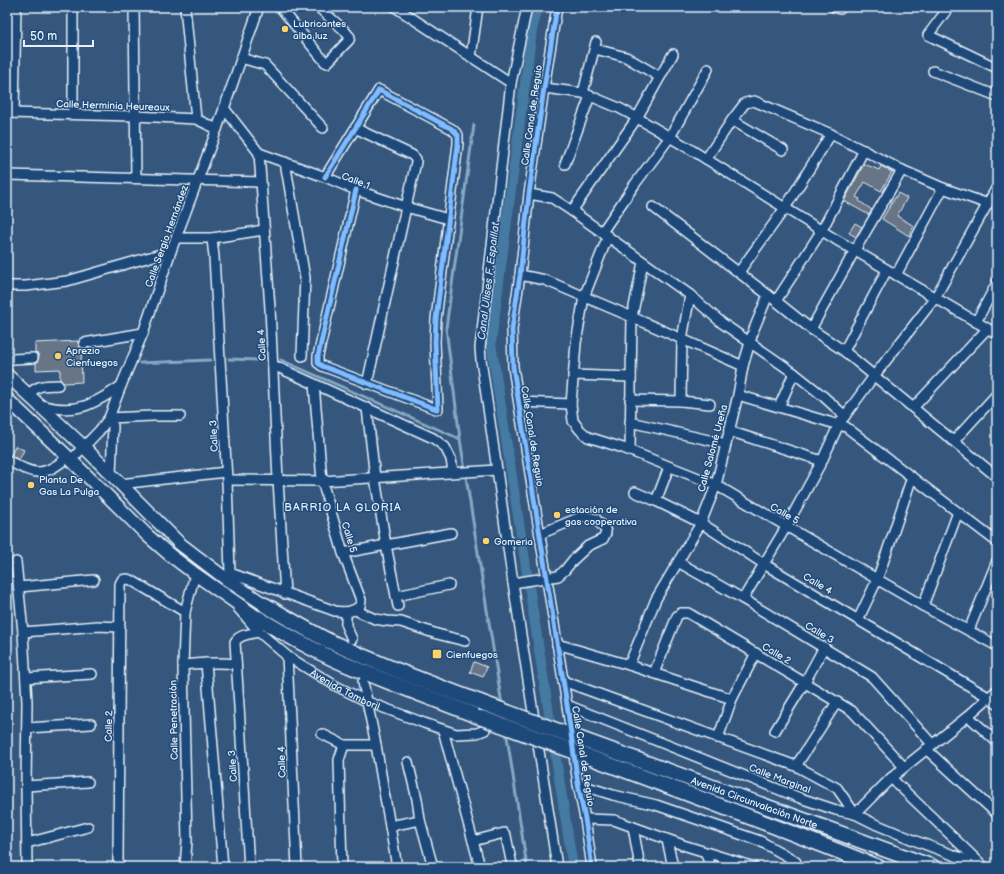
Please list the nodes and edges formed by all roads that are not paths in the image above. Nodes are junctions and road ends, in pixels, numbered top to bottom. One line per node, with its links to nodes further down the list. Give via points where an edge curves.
1 (16, 7): 25 (street)
2 (73, 7): 26 (street)
3 (134, 7): 27 (street)
4 (185, 7): 29 (street)
5 (259, 7): 15 (street, Calle Sergio Hernández)
6 (280, 7): 7 (street, via 327,63 350,38)
7 (318, 7)
8 (395, 7): 14 (street)
9 (478, 7): 14 (street)
10 (527, 7): 20 (street)
11 (558, 7): 21 (street, Calle Canal de Reguio)
12 (949, 7): 16 (street, via 928,35)
13 (673, 54): 19 (street)
14 (471, 57): 20 (street)
15 (241, 58): 24 (street, Calle Sergio Hernández); 31 (street, via 265,65)
16 (997, 68)
17 (708, 70): 35 (street, Calle 5)
18 (933, 71): 23 (street)
19 (660, 77): 22 (street, via 626,58 595,46); 28 (street)
20 (511, 83): 128 (street, via 480,343)
21 (544, 88): 22 (street); 51 (street, Calle Canal de Reguio)
22 (586, 95): 28 (street); 41 (street)
23 (997, 96)
24 (224, 108): 33 (street, Calle Sergio Hernández); 38 (street)
25 (10, 113): 26 (street, Calle Herminia Heureaux)
26 (73, 114): 27 (street, Calle Herminia Heureaux)
27 (135, 116): 29 (street, Calle Herminia Heureaux); 45 (street)
28 (637, 118): 35 (street); 56 (street)
29 (196, 119): 33 (street, Calle Herminia Heureaux)
30 (732, 120): 34 (street, via 745,103 754,101); 36 (street); 39 (street)
31 (324, 128)
32 (355, 128): 44 (street); 53 (street, via 416,159); 57 (street, via 379,90 452,129 458,137 458,144)
33 (217, 129): 46 (street, Calle Sergio Hernández)
34 (831, 134): 37 (street); 55 (street)
35 (670, 137): 39 (street); 60 (street, Calle 5, via 635,184)
36 (783, 150)
37 (864, 150): 42 (street); 59 (street)
38 (259, 153): 40 (street, Calle 1); 47 (street, Calle 4)
39 (706, 159): 55 (street)
40 (285, 162): 44 (street, Calle 1); 87 (street, via 305,278)
41 (565, 164)
42 (902, 170): 49 (street); 64 (street)
43 (7, 175): 45 (street)
44 (324, 177): 50 (street, Calle 1)
45 (136, 178): 46 (street)
46 (198, 180): 47 (street); 61 (street, Calle Sergio Hernández)
47 (261, 182): 58 (street, Calle 4)
48 (997, 187): 52 (street)
49 (943, 188): 52 (street); 69 (street)
50 (356, 190): 53 (street, Calle 1); 98 (street, via 318,362 320,366)
51 (529, 194): 56 (street, via 552,198); 68 (street, Calle Canal de Reguio)
52 (988, 204): 75 (street)
53 (406, 207): 57 (street, Calle 1); 98 (street)
54 (653, 207): 67 (street)
55 (785, 208): 59 (street); 67 (street)
56 (572, 211): 60 (street)
57 (448, 219): 98 (street, via 436,313 439,409)
58 (264, 230): 62 (street); 90 (street, Calle 4)
59 (822, 230): 64 (street); 76 (street)
60 (605, 234): 65 (street); 74 (street, Calle 5)
61 (176, 238): 62 (street); 63 (street, Calle Sergio Hernández)
62 (212, 238): 132 (street, Calle 3)
63 (171, 250): 71 (street, via 67,281); 81 (street, Calle Sergio Hernández)
64 (854, 250): 66 (street); 79 (street)
65 (643, 262): 72 (street); 77 (street)
66 (887, 270): 69 (street); 86 (street)
67 (739, 272): 73 (street)
68 (520, 275): 74 (street, via 546,280); 107 (street, Calle Canal de Reguio, via 512,329 513,367)
69 (896, 275): 75 (street)
70 (997, 283): 78 (street)
71 (7, 286)
72 (690, 295): 83 (street); 84 (street)
73 (768, 295): 76 (street); 84 (street, Calle Salomé Ureña)
74 (584, 297): 77 (street); 94 (street, Calle 5)
75 (934, 298): 78 (street); 95 (street)
76 (776, 301): 79 (street)
77 (632, 317): 83 (street); 96 (street)
78 (976, 322): 80 (street)
79 (811, 329): 86 (street)
80 (987, 329): 82 (street); 113 (street)
81 (143, 333): 85 (street); 100 (street, Calle Sergio Hernández)
82 (997, 334)
83 (682, 339): 91 (street); 106 (street)
84 (750, 342): 91 (street, Calle Salomé Ureña); 92 (street)
85 (84, 343)
86 (844, 351): 95 (street)
87 (302, 356)
88 (33, 358): 89 (street)
89 (7, 360)
90 (273, 365): 97 (street); 135 (street, Calle 4)
91 (743, 366): 103 (street, Calle Salomé Ureña)
92 (794, 373): 111 (street); 115 (street)
93 (7, 375): 102 (main road)
94 (573, 375): 96 (street); 109 (street, Calle 5)
95 (874, 376): 113 (street); 115 (street)
96 (631, 377): 105 (street)
97 (314, 384): 112 (street); 136 (street, Calle 5)
98 (367, 384)
99 (58, 385): 102 (street, via 39,386)
100 (121, 386): 108 (street, via 102,399 85,406 70,409); 116 (street, Calle Sergio Hernández)
101 (997, 394): 120 (street)
102 (28, 395): 108 (main road)
103 (738, 395): 111 (street); 119 (street, Calle Salomé Ureña)
104 (7, 399): 124 (main road)
105 (630, 400): 106 (street); 117 (street)
106 (681, 401): 110 (street)
107 (519, 402): 109 (street); 145 (street, Calle Canal de Reguio)
108 (38, 404): 122 (main road)
109 (571, 404): 123 (street, Calle 5, via 573,421 588,437)
110 (710, 404)
111 (779, 407): 118 (street)
112 (367, 408): 129 (street, via 433,438 445,447); 134 (street)
113 (913, 408): 120 (street)
114 (180, 416): 116 (street)
115 (845, 416): 118 (street)
116 (110, 418): 122 (street, Calle Sergio Hernández); 130 (street)
117 (630, 422): 121 (street); 123 (street)
118 (839, 424): 126 (street); 133 (street)
119 (729, 431): 121 (street, Calle Salomé Ureña); 126 (street)
120 (954, 441): 131 (street)
121 (726, 444): 138 (street, Calle Salomé Ureña)
122 (84, 447): 124 (street, Calle Sergio Hernández); 130 (main road)
123 (630, 451): 127 (street, Calle 5)
124 (69, 458): 125 (street, Calle Sergio Hernández, via 49,470 36,472); 153 (main road, via 148,536)
125 (7, 460)
126 (822, 461): 143 (street)
127 (669, 467): 138 (street, Calle 5); 140 (street)
128 (497, 470): 129 (street); 158 (street)
129 (457, 472): 134 (street)
130 (111, 474): 137 (main road)
131 (996, 475)
132 (227, 476): 135 (street); 137 (street); 154 (street, Calle 3)
133 (912, 477): 141 (street); 157 (street)
134 (375, 478): 136 (street); 147 (street)
135 (278, 480): 136 (street); 161 (street, Calle 4)
136 (322, 481): 148 (street, Calle 5)
137 (120, 484): 154 (main road, via 179,543)
138 (716, 485): 142 (street, Calle Salomé Ureña); 143 (street, Calle 5)
139 (635, 492): 140 (street, Calle 4)
140 (656, 501): 142 (street, Calle 4)
141 (958, 512): 146 (street); 167 (street)
142 (701, 523): 151 (street, Calle Salomé Ureña); 152 (street, Calle 4)
143 (786, 526): 152 (street); 157 (street, Calle 5)
144 (451, 533): 147 (street)
145 (540, 534): 155 (street, Calle Canal de Reguio); 155 (street, via 583,516 596,519 606,533 604,539 588,546 558,576)
146 (997, 542)
147 (386, 545): 148 (street); 162 (street)
148 (343, 553): 168 (street, Calle 5, via 361,600 360,606)
149 (997, 561): 173 (street)
150 (16, 562): 160 (street)
151 (678, 562): 164 (street, Calle 3); 185 (street, Calle Salomé Ureña, via 656,599)
152 (764, 564): 164 (street); 171 (street, Calle 4)
153 (195, 574): 163 (main road); 169 (street, Calle Penetración)
154 (228, 576): 161 (street); 165 (main road)
155 (544, 578): 158 (street); 178 (street, Calle Canal de Reguio)
156 (94, 580): 160 (street)
157 (877, 580): 167 (street, Calle 5); 171 (street)
158 (516, 582): 242 (street)
159 (449, 585): 162 (street)
160 (18, 587): 174 (street)
161 (285, 594): 168 (street, via 335,611)
162 (396, 596): 166 (street)
163 (229, 598): 170 (main road); 175 (street, Avenida Tamboril)
164 (743, 598): 180 (street, Calle 3)
165 (265, 605): 249 (highway, Avenida Circunvalación Norte, bridge, via 368,659)
166 (398, 606)
167 (923, 606): 173 (street, Calle 5)
168 (350, 611): 176 (street, via 346,626); 177 (street, via 375,619 401,622)
169 (185, 612): 172 (street, Calle 2, via 131,580 122,580); 186 (street, Calle Penetración)
170 (258, 618): 202 (highway, Avenida Circunvalación Norte, via 351,667)
171 (858, 620): 194 (street, Calle 4)
172 (120, 627): 174 (street, via 98,626); 233 (street, Calle 2)
173 (969, 630): 179 (street, Calle 5)
174 (23, 632): 189 (street)
175 (259, 632): 182 (street, Avenida Tamboril); 184 (street, Calle 3, via 236,639)
176 (352, 639)
177 (465, 641)
178 (557, 644): 185 (street); 190 (street, Calle Canal de Reguio)
179 (997, 646)
180 (824, 647): 192 (street); 211 (street, Calle 3, via 872,677)
181 (756, 653): 187 (street, Calle 2, via 688,612 681,613 677,616); 192 (street, Calle 2); 195 (street)
182 (287, 656): 196 (street, Avenida Tamboril); 237 (street, Calle 4)
183 (206, 663): 184 (street); 186 (street); 235 (street)
184 (236, 664): 236 (street, Calle 3)
185 (629, 665): 187 (street)
186 (183, 666): 234 (street, Calle Penetración, via 187,841)
187 (654, 673): 195 (street)
188 (92, 674): 189 (street)
189 (26, 678): 203 (street)
190 (563, 681): 199 (street, Calle Canal de Reguio); 207 (street)
191 (363, 682): 196 (street)
192 (805, 682): 197 (street, Calle 2); 205 (street)
193 (997, 690): 194 (street)
194 (988, 697): 198 (street, Calle 4); 200 (street)
195 (732, 699): 207 (street)
196 (368, 702): 204 (street, Avenida Tamboril); 209 (street)
197 (837, 702): 213 (street); 214 (street, Calle 2, via 852,711)
198 (997, 704)
199 (567, 705): 217 (street, Calle Canal de Reguio); 219 (street, Calle Marginal, via 800,798)
200 (968, 716): 208 (street); 211 (street)
201 (91, 724): 203 (street)
202 (484, 724): 204 (street, Avenida Tamboril, via 477,733 456,734); 248 (highway, Avenida Circunvalación Norte, bridge, via 578,753 745,814)
203 (28, 728): 218 (street)
204 (444, 730): 227 (street)
205 (775, 730)
206 (322, 734): 210 (street)
207 (718, 738): 213 (street)
208 (997, 742)
209 (376, 744): 210 (street); 223 (street)
210 (344, 745): 238 (street, via 339,760)
211 (929, 747): 214 (street); 220 (street, Calle 3)
212 (408, 762): 222 (street)
213 (796, 766): 219 (street, via 837,788)
214 (904, 767): 215 (street)
215 (891, 778): 219 (street); 250 (street)
216 (88, 782): 218 (street)
217 (578, 784): 221 (street, Calle Canal de Reguio); 231 (street, via 656,805 760,841 792,859)
218 (26, 786): 228 (street)
219 (855, 814): 250 (street, Calle Marginal)
220 (997, 814)
221 (585, 819): 225 (street, via 614,820); 243 (street, Calle Canal de Reguio)
222 (420, 820): 223 (street); 240 (street)
223 (390, 826): 239 (street)
224 (88, 827): 228 (street)
225 (633, 827): 226 (street); 244 (street)
226 (667, 840): 229 (street); 245 (street)
227 (473, 841): 230 (street, via 504,833); 241 (street)
228 (27, 843): 232 (street)
229 (706, 852): 246 (street); 247 (street)
230 (512, 865)
231 (796, 865)
232 (27, 867)
233 (120, 867)
234 (185, 867)
235 (223, 867)
236 (249, 867)
237 (297, 867)
238 (342, 867)
239 (397, 867)
240 (433, 867)
241 (480, 867)
242 (557, 867)
243 (592, 867)
244 (640, 867)
245 (673, 867)
246 (710, 867)
247 (754, 867)
248 (878, 867)
249 (933, 867)
250 (985, 867)

